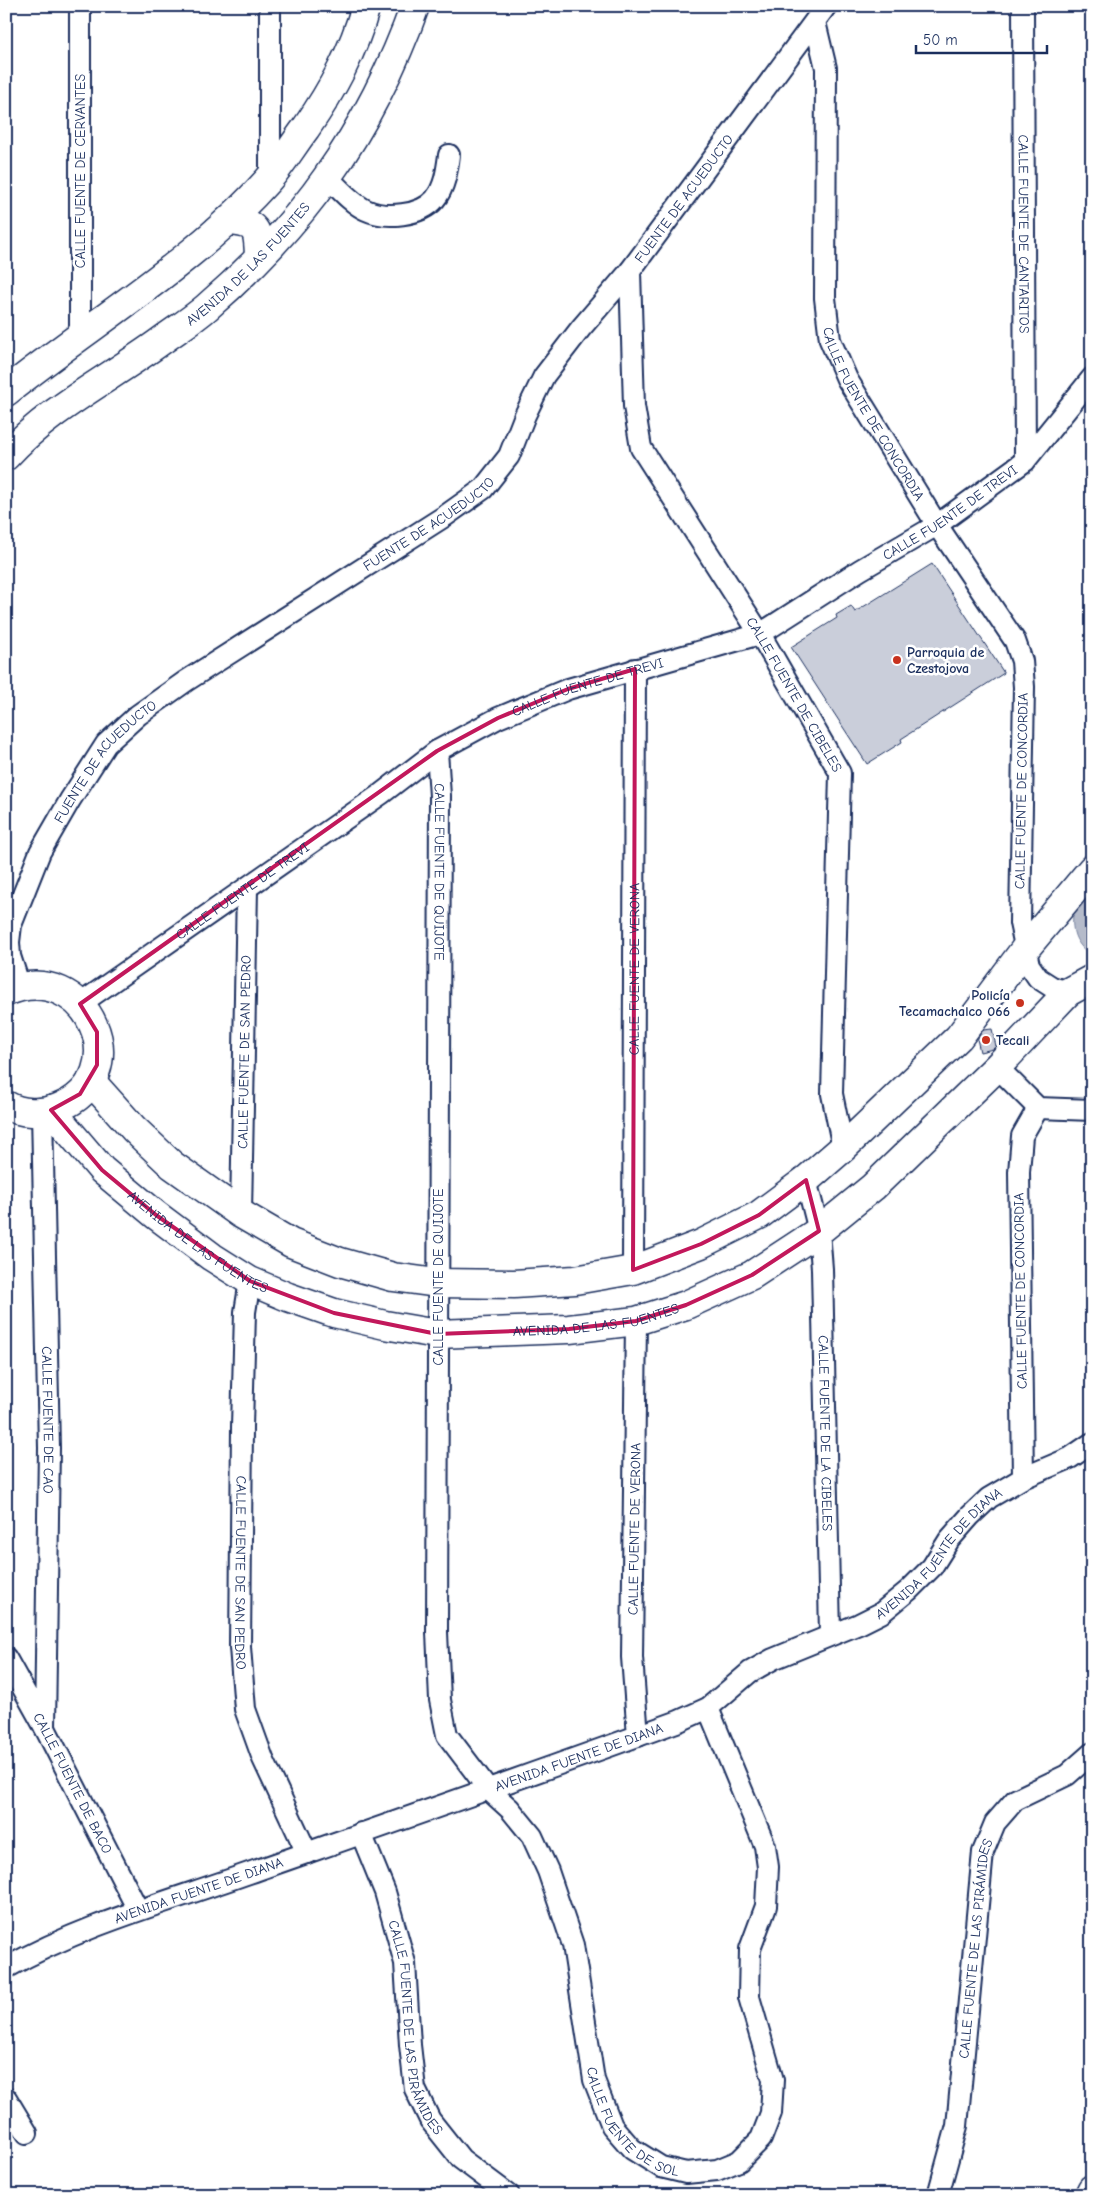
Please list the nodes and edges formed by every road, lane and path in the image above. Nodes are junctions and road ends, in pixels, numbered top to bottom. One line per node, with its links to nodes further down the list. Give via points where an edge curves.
1 (80, 6): 13 (street, CALLE FUENTE DE CERVANTES)
2 (270, 6): 8 (street)
3 (366, 6): 8 (main road, via 357,36 330,92)
4 (415, 6): 9 (main road, AVENIDA DE LAS FUENTES, via 386,76)
5 (1023, 6): 17 (street, CALLE FUENTE DE CANTARITOS)
6 (821, 14): 12 (street, FUENTE DE ACUEDUCTO); 18 (street, CALLE FUENTE DE CONCORDIA, via 826,68 825,298 830,340 847,379)
7 (449, 155): 9 (street, via 447,172 436,199 426,206 400,214 374,213)
8 (270, 179): 9 (main road, via 284,198 296,199); 10 (main road)
9 (319, 187): 11 (main road, AVENIDA DE LAS FUENTES)
10 (228, 221): 11 (main road, via 251,224 255,229); 13 (main road)
11 (259, 256): 16 (main road, AVENIDA DE LAS FUENTES, via 206,308 39,424)
12 (630, 271): 19 (street, CALLE FUENTE DE CIBELES, via 634,406 641,448); 26 (street, FUENTE DE ACUEDUCTO, via 544,376 509,456 483,489 186,681 138,715 106,744 40,852 11,925 9,942)
13 (80, 335): 15 (main road)
14 (1092, 378): 17 (street, CALLE FUENTE DE TREVI)
15 (6, 392)
16 (6, 456)
17 (1025, 461): 18 (street, CALLE FUENTE DE TREVI)
18 (937, 524): 19 (street, CALLE FUENTE DE TREVI); 24 (street, CALLE FUENTE DE CONCORDIA, via 1016,641 1022,661 1018,906)
19 (760, 634): 20 (street, CALLE FUENTE DE TREVI); 35 (street, CALLE FUENTE DE CIBELES, via 840,773 832,1094)
20 (635, 669): 21 (street, CALLE FUENTE DE TREVI, via 568,689 498,718); 39 (street, CALLE FUENTE DE VERONA)
21 (437, 751): 23 (street, CALLE FUENTE DE TREVI); 41 (street, CALLE FUENTE DE QUIJOTE, via 440,796)
22 (1089, 874): 24 (main road)
23 (247, 888): 28 (street, CALLE FUENTE DE TREVI); 37 (street, CALLE FUENTE DE SAN PEDRO)
24 (1025, 949): 27 (street, CALLE FUENTE DE CONCORDIA, via 1029,965 1038,978 1052,988); 35 (main road, via 959,1037)
25 (1092, 979): 27 (main road, AVENIDA DE LAS FUENTES)
26 (13, 990): 28 (main road, via 36,986 52,988)
27 (1068, 992): 29 (main road, AVENIDA DE LAS FUENTES)
28 (80, 1004): 30 (main road, via 97,1032 99,1049)
29 (997, 1067): 32 (street); 38 (main road, AVENIDA DE LAS FUENTES, via 873,1187)
30 (91, 1081): 34 (main road, via 67,1104); 37 (main road, via 134,1130 172,1165)
31 (6, 1105): 34 (main road, via 26,1112)
32 (1038, 1108): 33 (street); 45 (street, CALLE FUENTE DE CONCORDIA, via 1022,1136 1019,1172)
33 (1092, 1110)
34 (47, 1111): 40 (main road, AVENIDA DE LAS FUENTES, via 109,1175 156,1215 212,1257); 49 (street, CALLE FUENTE DE CAO, via 49,1438)
35 (843, 1148): 36 (main road)
36 (806, 1180): 38 (street, CALLE FUENTE DE LA CIBELES); 39 (main road, via 759,1215 701,1244)
37 (240, 1214): 41 (main road, via 291,1243 340,1262 393,1277)
38 (819, 1231): 42 (main road, AVENIDA DE LAS FUENTES, via 752,1275 686,1305); 46 (street, CALLE FUENTE DE LA CIBELES)
39 (633, 1270): 41 (main road, via 575,1280 514,1284)
40 (250, 1280): 43 (main road, AVENIDA DE LAS FUENTES, via 334,1313); 54 (street, CALLE FUENTE DE SAN PEDRO, via 245,1312 242,1427 240,1647 245,1709 263,1759)
41 (437, 1283): 43 (street, CALLE FUENTE DE QUIJOTE)
42 (636, 1321): 43 (main road, AVENIDA DE LAS FUENTES, via 569,1329); 50 (street, CALLE FUENTE DE VERONA, via 632,1657)
43 (437, 1334): 52 (street, CALLE FUENTE DE QUIJOTE, via 440,1700 447,1735)
44 (1092, 1444): 45 (street, AVENIDA FUENTE DE DIANA, via 1070,1458)
45 (1024, 1478): 46 (street, AVENIDA FUENTE DE DIANA, via 989,1498 970,1516 910,1590 881,1612)
46 (830, 1634): 48 (street, AVENIDA FUENTE DE DIANA, via 750,1672)
47 (6, 1658): 49 (street, CALLE FUENTE DE BACO)
48 (708, 1708): 50 (street, AVENIDA FUENTE DE DIANA); 52 (street, CALLE FUENTE DE SOL, via 765,1846 768,1867 766,1906 750,1950 749,1998 773,2080 771,2113 762,2140 739,2161 717,2170 686,2173 661,2167 632,2149 612,2126 594,2080 574,1944 548,1871 532,1836)
49 (45, 1728): 55 (street, CALLE FUENTE DE BACO)
50 (638, 1736): 52 (street, AVENIDA FUENTE DE DIANA)
51 (1092, 1753): 61 (street, CALLE FUENTE DE LAS PIRÁMIDES, via 1067,1775 1016,1800 995,1824 983,1852 957,2126)
52 (488, 1789): 53 (street, AVENIDA FUENTE DE DIANA)
53 (361, 1833): 54 (street, AVENIDA FUENTE DE DIANA); 60 (street, CALLE FUENTE DE LAS PIRÁMIDES, via 385,1892 405,1963 415,2089 430,2120 461,2159)
54 (307, 1853): 55 (street, AVENIDA FUENTE DE DIANA)
55 (138, 1910): 56 (street, AVENIDA FUENTE DE DIANA)
56 (6, 1968)
57 (6, 2098): 58 (street)
58 (26, 2133)
59 (1092, 2189): 62 (main road)
60 (509, 2195)
61 (938, 2195)
62 (1089, 2195)

